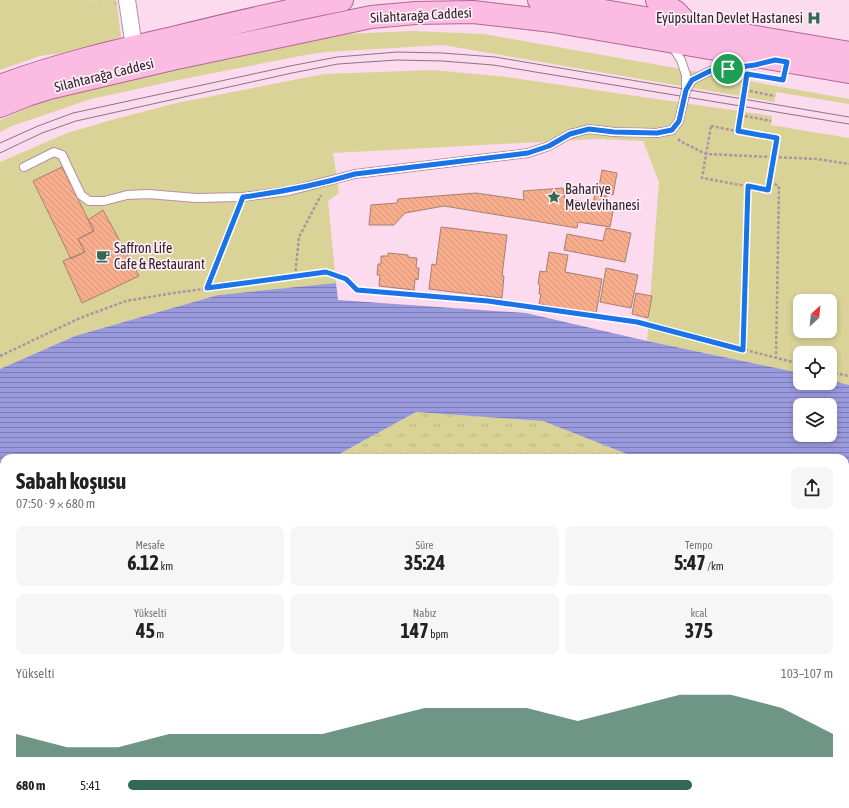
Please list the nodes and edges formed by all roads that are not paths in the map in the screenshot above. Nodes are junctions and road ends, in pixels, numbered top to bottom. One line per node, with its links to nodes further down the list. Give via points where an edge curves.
1 (127, 0): 9 (street)
2 (342, 0): 9 (main road, Silahtarağa Caddesi)
3 (539, 0): 5 (main road, Silahtarağa Caddesi)
4 (657, 0): 7 (main road, via 676,12)
5 (571, 3): 6 (main road, Silahtarağa Caddesi)
6 (613, 15): 7 (main road, Silahtarağa Caddesi); 8 (main road, Silahtarağa Caddesi); 15 (main road, Silahtarağa Caddesi, via 552,21 473,12 370,16 108,73 49,88)
7 (689, 26): 10 (main road, Silahtarağa Caddesi)
8 (669, 41): 11 (main road, Silahtarağa Caddesi); 14 (lane, via 682,60)
9 (134, 47): 13 (main road, Silahtarağa Caddesi, via 41,71)
10 (849, 53)
11 (775, 60): 12 (main road, Silahtarağa Caddesi); 14 (lane, via 710,71 692,80)
12 (849, 72)
13 (0, 86)
14 (686, 90): 16 (lane, via 679,121 672,130 657,133 589,129 570,134 549,146 528,153 355,174 289,191 243,197 196,198 148,194 89,201 81,195 62,155 54,152)
15 (0, 106)
16 (24, 167)

